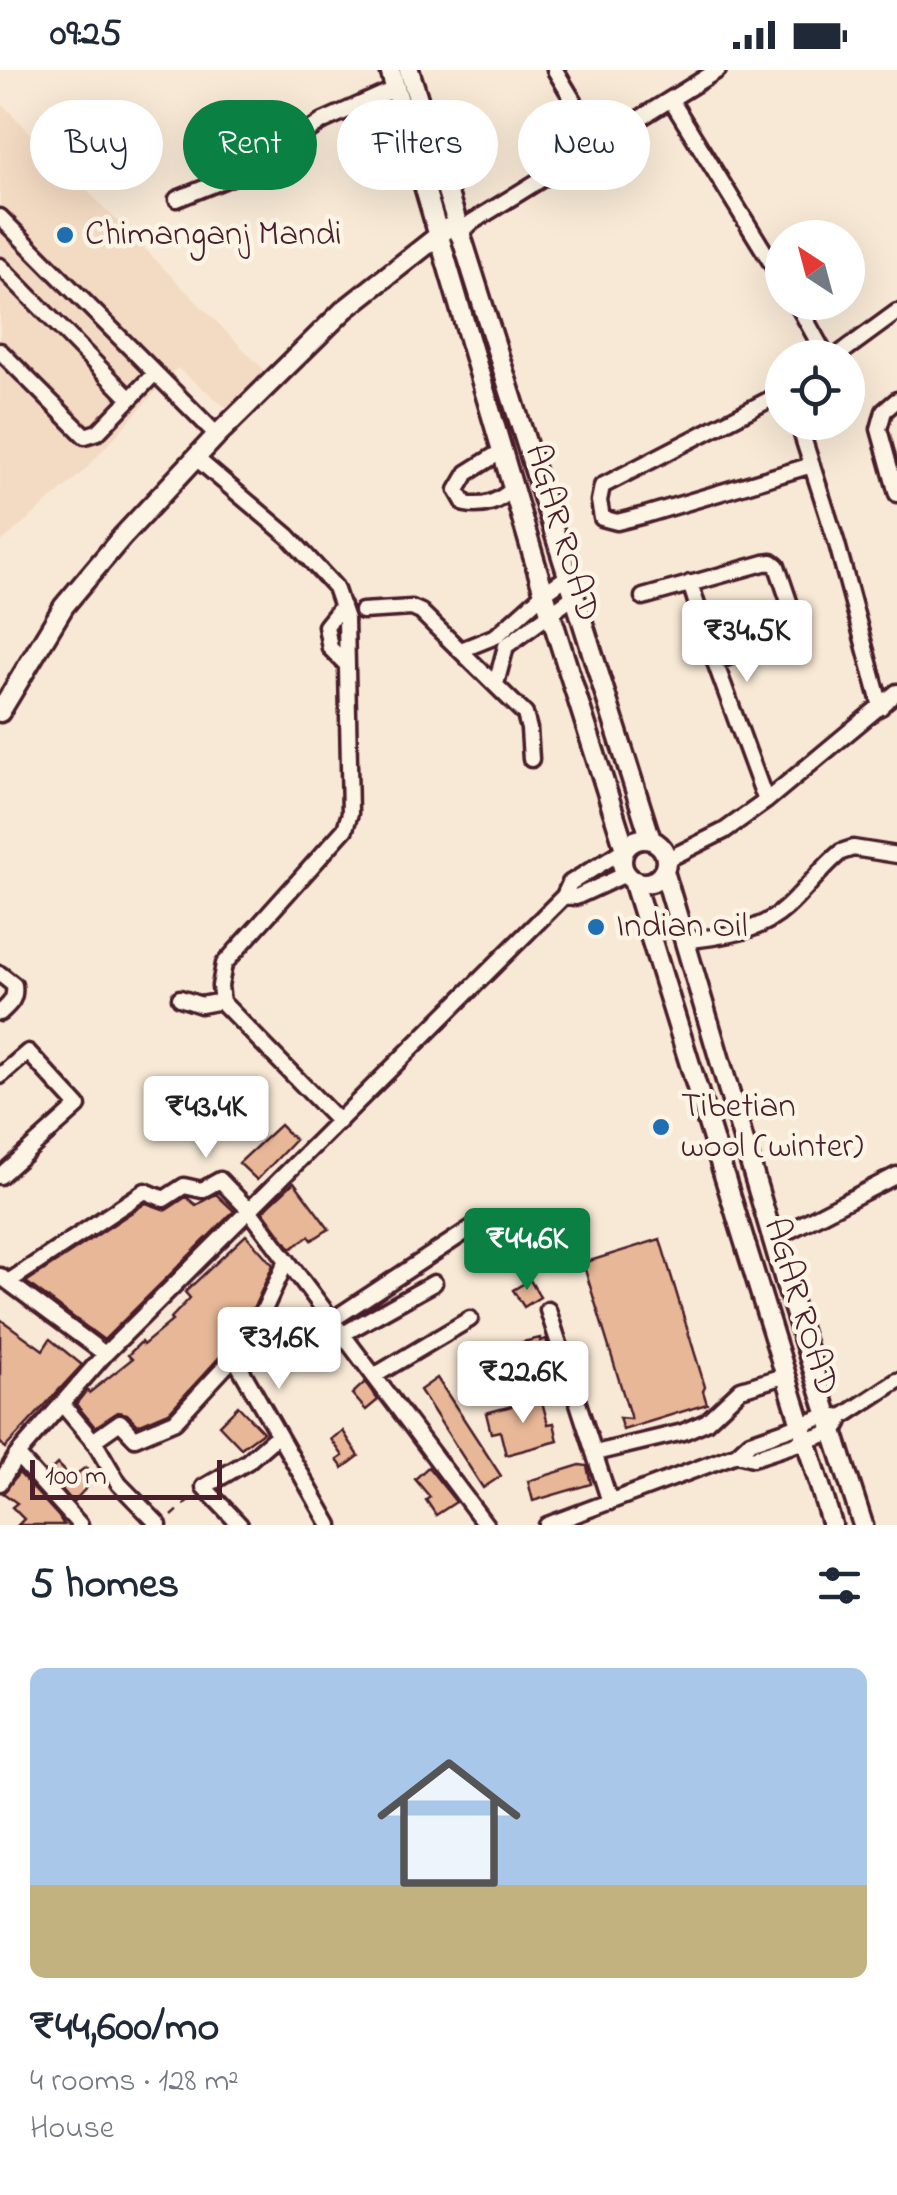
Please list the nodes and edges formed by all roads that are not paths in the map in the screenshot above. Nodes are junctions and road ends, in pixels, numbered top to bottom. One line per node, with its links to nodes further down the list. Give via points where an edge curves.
1 (409, 70): 11 (main road)
2 (555, 70): 5 (street)
3 (718, 70): 6 (street)
4 (392, 79): 9 (street, via 254,168); 11 (main road)
5 (573, 100)
6 (671, 100): 7 (street); 12 (street)
7 (650, 113)
8 (524, 190): 11 (street)
9 (177, 199)
10 (0, 217): 18 (street)
11 (454, 232): 17 (main road); 19 (main road, AGAR ROAD); 23 (main road, via 344,310)
12 (765, 252)
13 (0, 266): 20 (street)
14 (897, 312): 15 (street)
15 (859, 340)
16 (0, 351): 20 (street, via 85,436 98,432)
17 (502, 372): 19 (main road); 30 (main road)
18 (155, 373): 20 (street); 23 (street)
19 (481, 379): 25 (main road, AGAR ROAD)
20 (130, 398)
21 (765, 402): 27 (street, via 609,481 600,491 602,518 617,522 645,515)
22 (895, 406): 29 (street, via 880,418 879,429)
23 (217, 436): 26 (main road)
24 (804, 440): 27 (street)
25 (502, 451): 28 (main road, AGAR ROAD); 28 (street, via 467,473 457,490 474,506)
26 (196, 458): 42 (main road, via 64,606); 54 (street, via 315,562 336,587 346,620 350,814 345,829 224,964)
27 (812, 465): 41 (street)
28 (514, 490): 34 (main road, AGAR ROAD)
29 (897, 494)
30 (566, 577): 32 (main road); 34 (street)
31 (690, 583): 33 (street); 38 (street); 38 (street, via 772,562 798,621 784,636)
32 (573, 597): 34 (street); 45 (main road)
33 (643, 597)
34 (547, 602): 36 (street); 46 (main road, AGAR ROAD)
35 (362, 611): 37 (street, via 416,609)
36 (502, 641): 37 (street); 39 (street)
37 (461, 650): 39 (street)
38 (715, 662): 44 (street)
39 (496, 684): 43 (street, via 525,714)
40 (897, 692): 41 (street)
41 (881, 706): 44 (street)
42 (0, 712)
43 (531, 759)
44 (766, 801): 48 (street)
45 (652, 840): 46 (main road, via 636,840); 48 (main road, via 663,849)
46 (625, 849): 49 (main road, AGAR ROAD); 50 (street, via 570,883)
47 (897, 855): 51 (street, via 841,852 762,924)
48 (665, 865): 49 (main road, via 647,883); 51 (main road)
49 (629, 877): 50 (street); 72 (main road, AGAR ROAD)
50 (564, 896): 57 (street)
51 (684, 940): 62 (main road)
52 (0, 974): 55 (street, via 14,984 15,994)
53 (180, 998): 54 (street, via 201,1005)
54 (222, 1001): 57 (street)
55 (0, 1012)
56 (0, 1076): 58 (street, via 28,1052 78,1106)
57 (339, 1122): 60 (street)
58 (0, 1176)
59 (897, 1176): 62 (street)
60 (249, 1210): 63 (street); 64 (street, via 220,1180 202,1190 184,1186 164,1199 148,1190); 70 (street)
61 (476, 1225): 68 (street)
62 (773, 1239): 76 (main road)
63 (286, 1260): 68 (street); 71 (street)
64 (4, 1279): 70 (street)
65 (434, 1284): 69 (street)
66 (548, 1310): 80 (street)
67 (470, 1319): 73 (street)
68 (332, 1320): 69 (street)
69 (342, 1334): 73 (street)
70 (104, 1354): 75 (street)
71 (234, 1358): 78 (street); 79 (street, via 175,1422 135,1438 120,1422)
72 (787, 1375): 77 (main road, AGAR ROAD); 80 (street, via 741,1389 706,1422 683,1432)
73 (374, 1376): 88 (street)
74 (897, 1381): 76 (street)
75 (62, 1404): 79 (street); 81 (street)
76 (836, 1421): 77 (street); 91 (main road)
77 (805, 1433): 83 (street, via 753,1458 737,1454); 90 (main road, AGAR ROAD)
78 (278, 1435): 86 (street, via 204,1487); 87 (street)
79 (94, 1441): 85 (street, via 119,1484)
80 (596, 1453): 83 (street)
81 (17, 1454): 82 (street); 84 (street)
82 (0, 1483)
83 (610, 1502): 89 (street)
84 (80, 1525)
85 (160, 1525)
86 (240, 1525)
87 (330, 1525)
88 (486, 1525)
89 (547, 1525)
90 (832, 1525)
91 (863, 1525)

